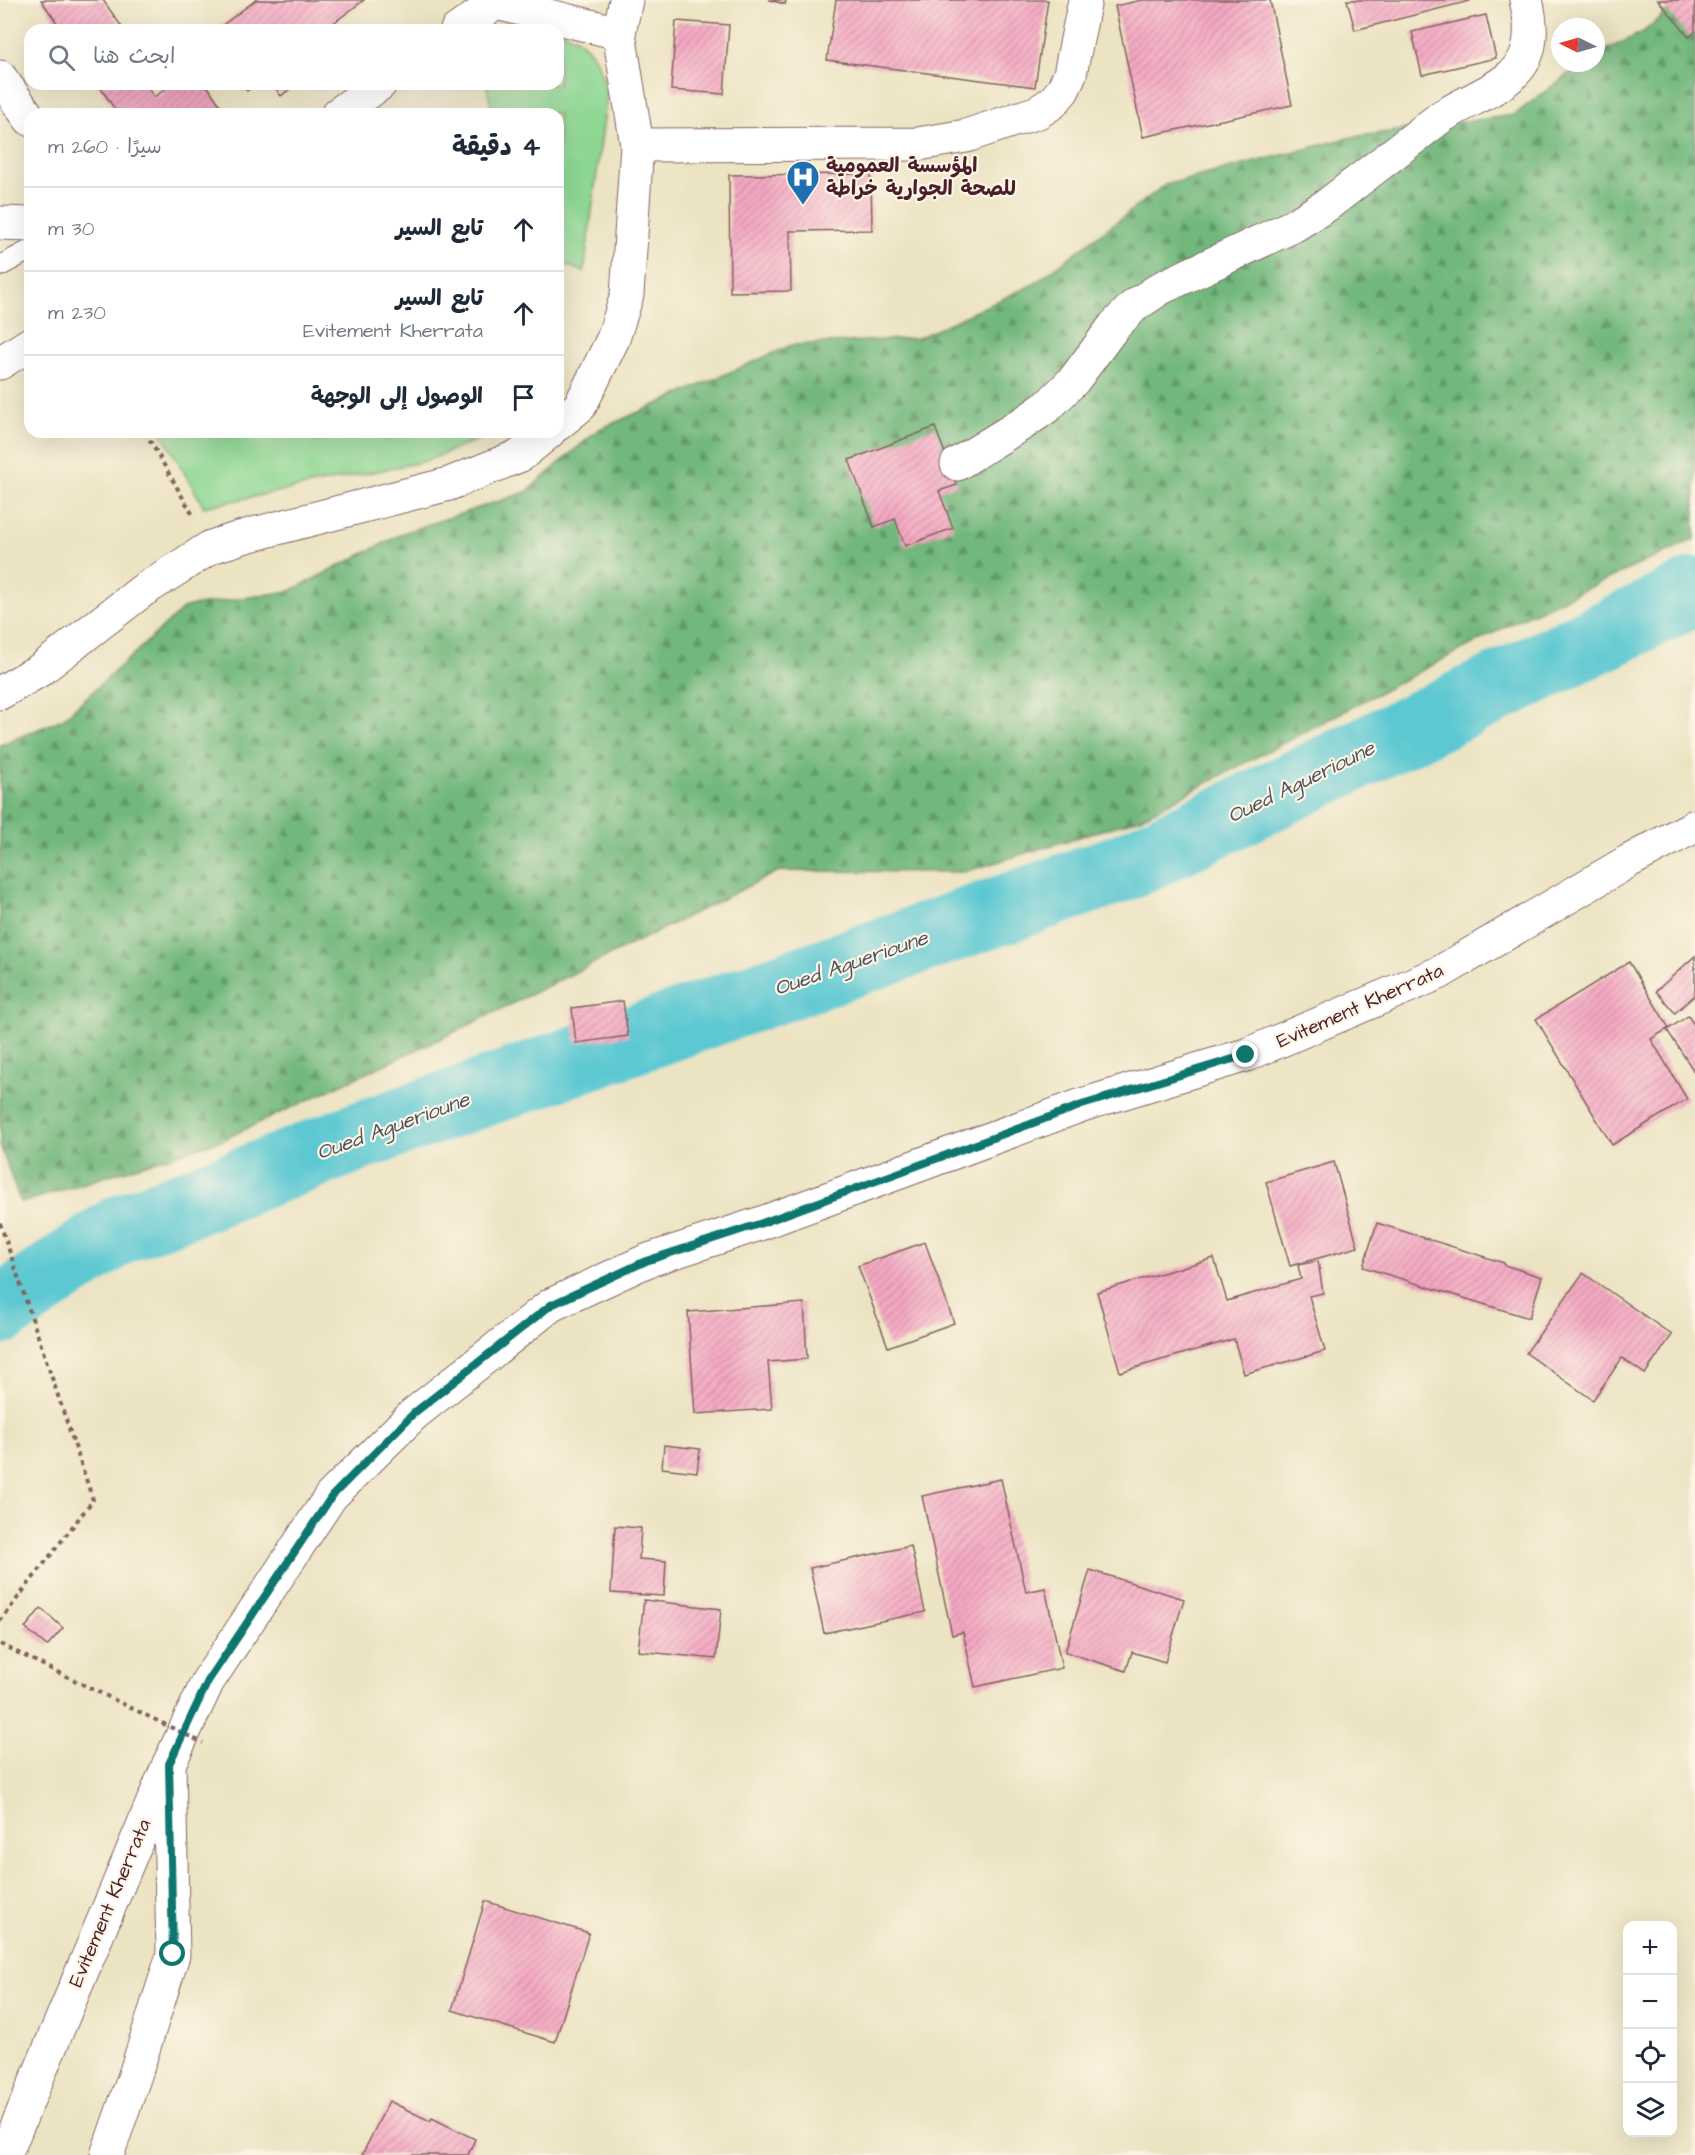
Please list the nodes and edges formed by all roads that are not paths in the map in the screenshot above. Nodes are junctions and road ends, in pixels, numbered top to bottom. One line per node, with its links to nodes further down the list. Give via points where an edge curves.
1 (626, 0): 6 (main road)
2 (1085, 0): 11 (main road, via 1070,74 1052,103 1038,112 966,136 918,144)
3 (1526, 0): 20 (main road, via 1532,28 1529,47 1523,64 1511,78 1442,117 1318,211 1161,288 1134,306 1048,406)
4 (498, 2): 5 (main road); 6 (main road)
5 (467, 24)
6 (619, 33): 11 (main road)
7 (0, 77): 10 (main road)
8 (372, 90): 9 (main road)
9 (346, 108)
10 (24, 111)
11 (637, 145): 18 (main road, via 627,295 613,339 580,406)
12 (0, 223): 13 (main road)
13 (24, 224)
14 (24, 253): 15 (lane)
15 (0, 266)
16 (24, 348): 17 (main road)
17 (0, 363)
18 (564, 419)
19 (542, 438): 21 (main road, via 521,455 449,484 211,547 142,591 40,670)
20 (957, 464)
21 (0, 693)
22 (1695, 826): 23 (main road, Evitement Kherrata, via 1438,973 1246,1055 1082,1105 762,1223 646,1261 551,1305 414,1413 332,1496 208,1681)
23 (169, 1764): 24 (main road, Evitement Kherrata); 25 (main road, via 173,1954)
24 (5, 2155)
25 (107, 2155)

